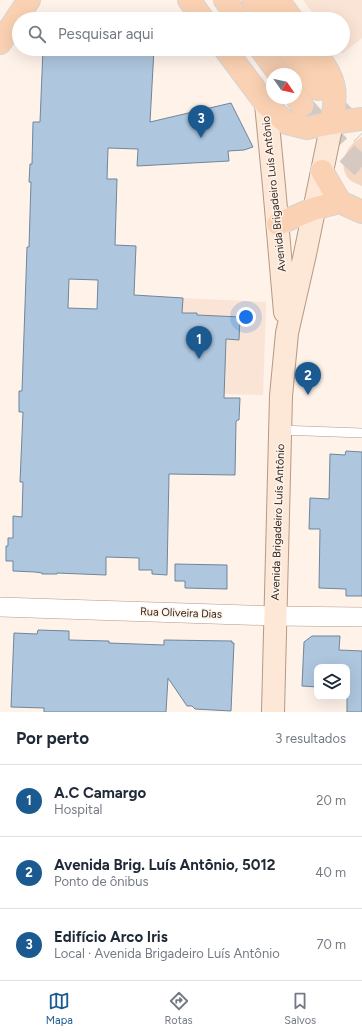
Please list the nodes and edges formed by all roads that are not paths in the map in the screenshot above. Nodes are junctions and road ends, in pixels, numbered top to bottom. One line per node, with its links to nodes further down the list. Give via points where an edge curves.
1 (29, 0): 6 (main road)
2 (189, 0): 7 (main road)
3 (225, 0): 8 (main road)
4 (253, 0): 9 (main road)
5 (278, 0): 10 (main road)
6 (21, 12)
7 (198, 12)
8 (234, 12)
9 (262, 12)
10 (287, 12)
11 (12, 25): 12 (main road)
12 (0, 43)
13 (230, 56): 19 (main road)
14 (266, 56): 17 (main road)
15 (294, 56): 18 (main road)
16 (317, 56): 21 (main road, via 334,88)
17 (275, 68)
18 (318, 89)
19 (266, 104): 21 (main road, via 287,123 298,127 307,128); 26 (main road, Avenida Brigadeiro Luís Antônio)
20 (362, 119): 21 (main road)
21 (332, 122): 22 (main road, Avenida Brigadeiro Luís Antônio)
22 (322, 172): 23 (main road); 24 (main road, Avenida Brigadeiro Luís Antônio)
23 (340, 202): 24 (main road); 25 (main road)
24 (313, 209): 26 (main road); 27 (main road, Avenida Brigadeiro Luís Antônio)
25 (362, 212)
26 (278, 224): 27 (main road, Avenida Brigadeiro Luís Antônio)
27 (287, 333): 28 (main road, Avenida Brigadeiro Luís Antônio)
28 (280, 430): 29 (lane); 31 (main road, Avenida Brigadeiro Luís Antônio)
29 (362, 433)
30 (0, 607): 31 (street, Rua Oliveira Dias)
31 (275, 616): 32 (street, Rua Oliveira Dias); 33 (main road, Avenida Brigadeiro Luís Antônio)
32 (362, 617)
33 (273, 712)

